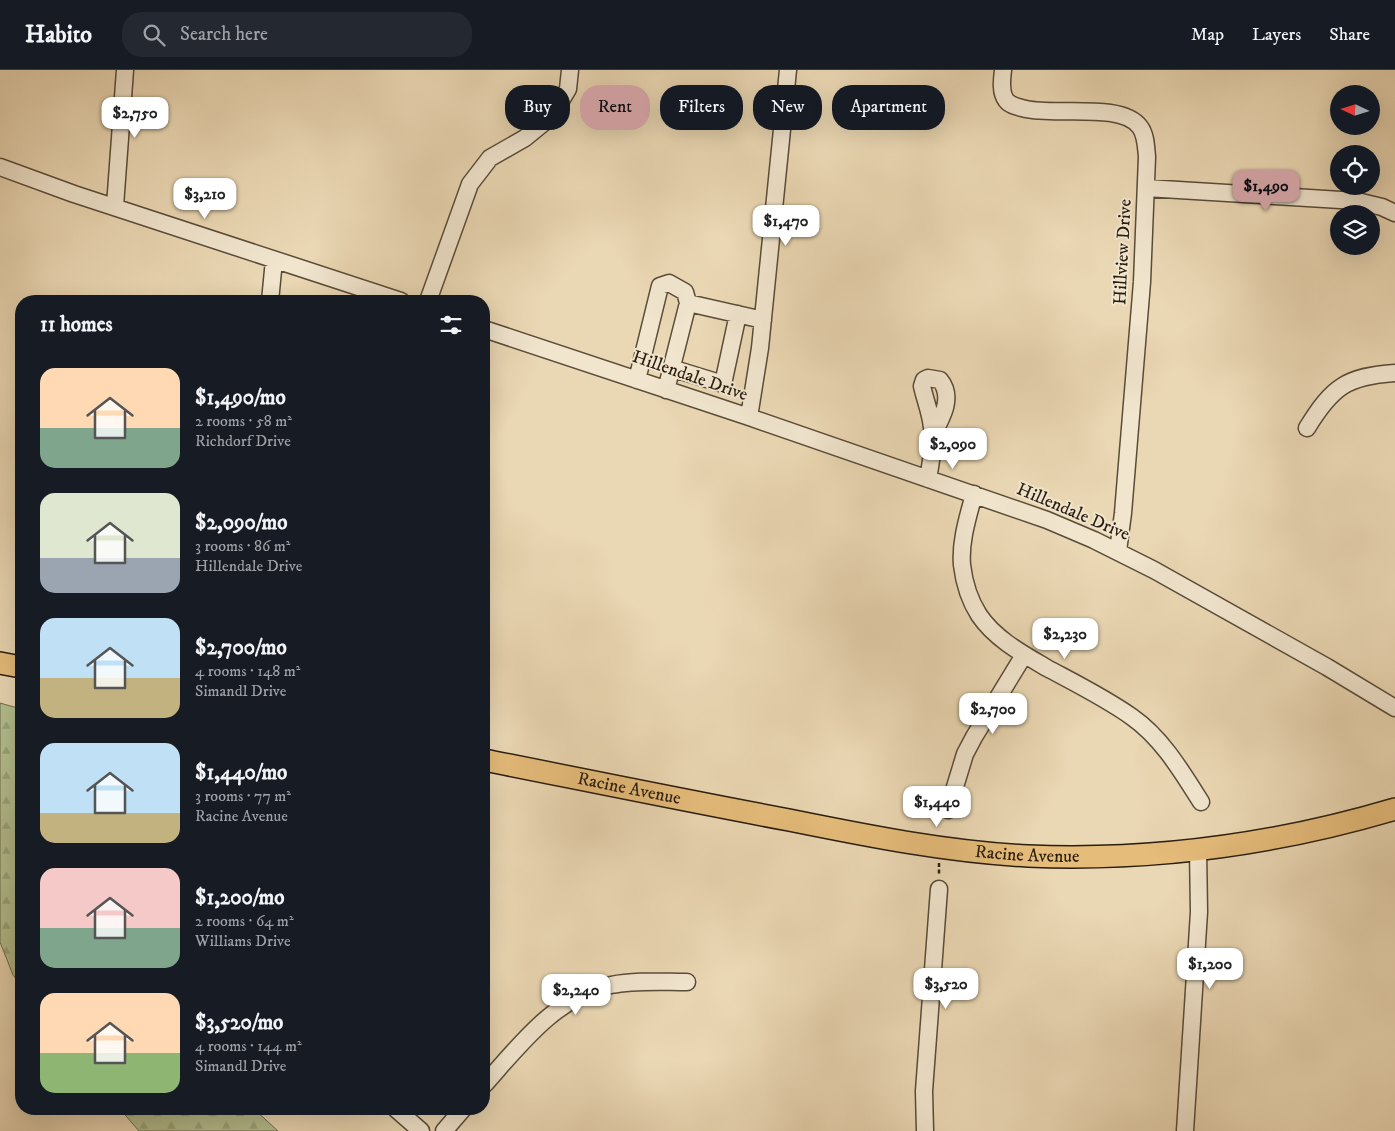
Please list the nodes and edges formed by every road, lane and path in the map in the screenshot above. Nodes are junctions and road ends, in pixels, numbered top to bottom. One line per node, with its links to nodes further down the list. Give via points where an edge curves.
1 (125, 70): 7 (street)
2 (570, 70): 12 (street, via 568,89 552,116 525,138 490,158 470,184)
3 (788, 70): 15 (street)
4 (1003, 70): 6 (street, Hillview Drive, via 1002,91 1010,104 1046,111 1110,112 1134,121 1146,140)
5 (0, 167): 7 (street)
6 (1146, 188): 8 (street, via 1357,201); 26 (street, Hillview Drive, via 1142,282)
7 (115, 206): 9 (street)
8 (1395, 213)
9 (274, 260): 10 (street); 11 (street)
10 (271, 295)
11 (382, 295)
12 (430, 295)
13 (688, 303): 14 (street); 17 (street); 19 (street, via 685,292 669,283 660,286)
14 (738, 314): 15 (street); 17 (street, via 723,384)
15 (763, 320): 21 (street)
16 (490, 331): 19 (street, Hillendale Drive)
17 (671, 368): 20 (street)
18 (1395, 373): 22 (street, via 1348,382 1323,403)
19 (638, 380): 20 (street, Hillendale Drive)
20 (666, 390): 21 (street, Hillendale Drive)
21 (749, 417): 24 (street, Hillendale Drive)
22 (1307, 428)
23 (932, 436): 24 (street)
24 (928, 479): 25 (street, Hillendale Drive)
25 (974, 494): 26 (street, Hillendale Drive, via 1047,520); 27 (street, via 962,551 965,582 979,615)
26 (1118, 551): 30 (street, Hillendale Drive)
27 (1024, 655): 32 (street, via 1132,717 1161,744); 34 (street, via 965,754)
28 (0, 662): 29 (main road)
29 (15, 666)
30 (1395, 708)
31 (490, 761): 35 (main road, Racine Avenue)
32 (1201, 802)
33 (1395, 809): 36 (main road, Racine Avenue, via 1336,825)
34 (948, 810)
35 (938, 847): 36 (main road, Racine Avenue, via 1060,857); 37 (path)
36 (1198, 849): 45 (street, via 1199,912)
37 (939, 889): 44 (street, via 924,1091)
38 (687, 982): 39 (street, via 630,982 581,995 548,1017)
39 (490, 1078)
40 (403, 1115): 42 (street)
41 (458, 1115): 43 (street)
42 (421, 1131)
43 (444, 1131)
44 (925, 1131)
45 (1185, 1131)

